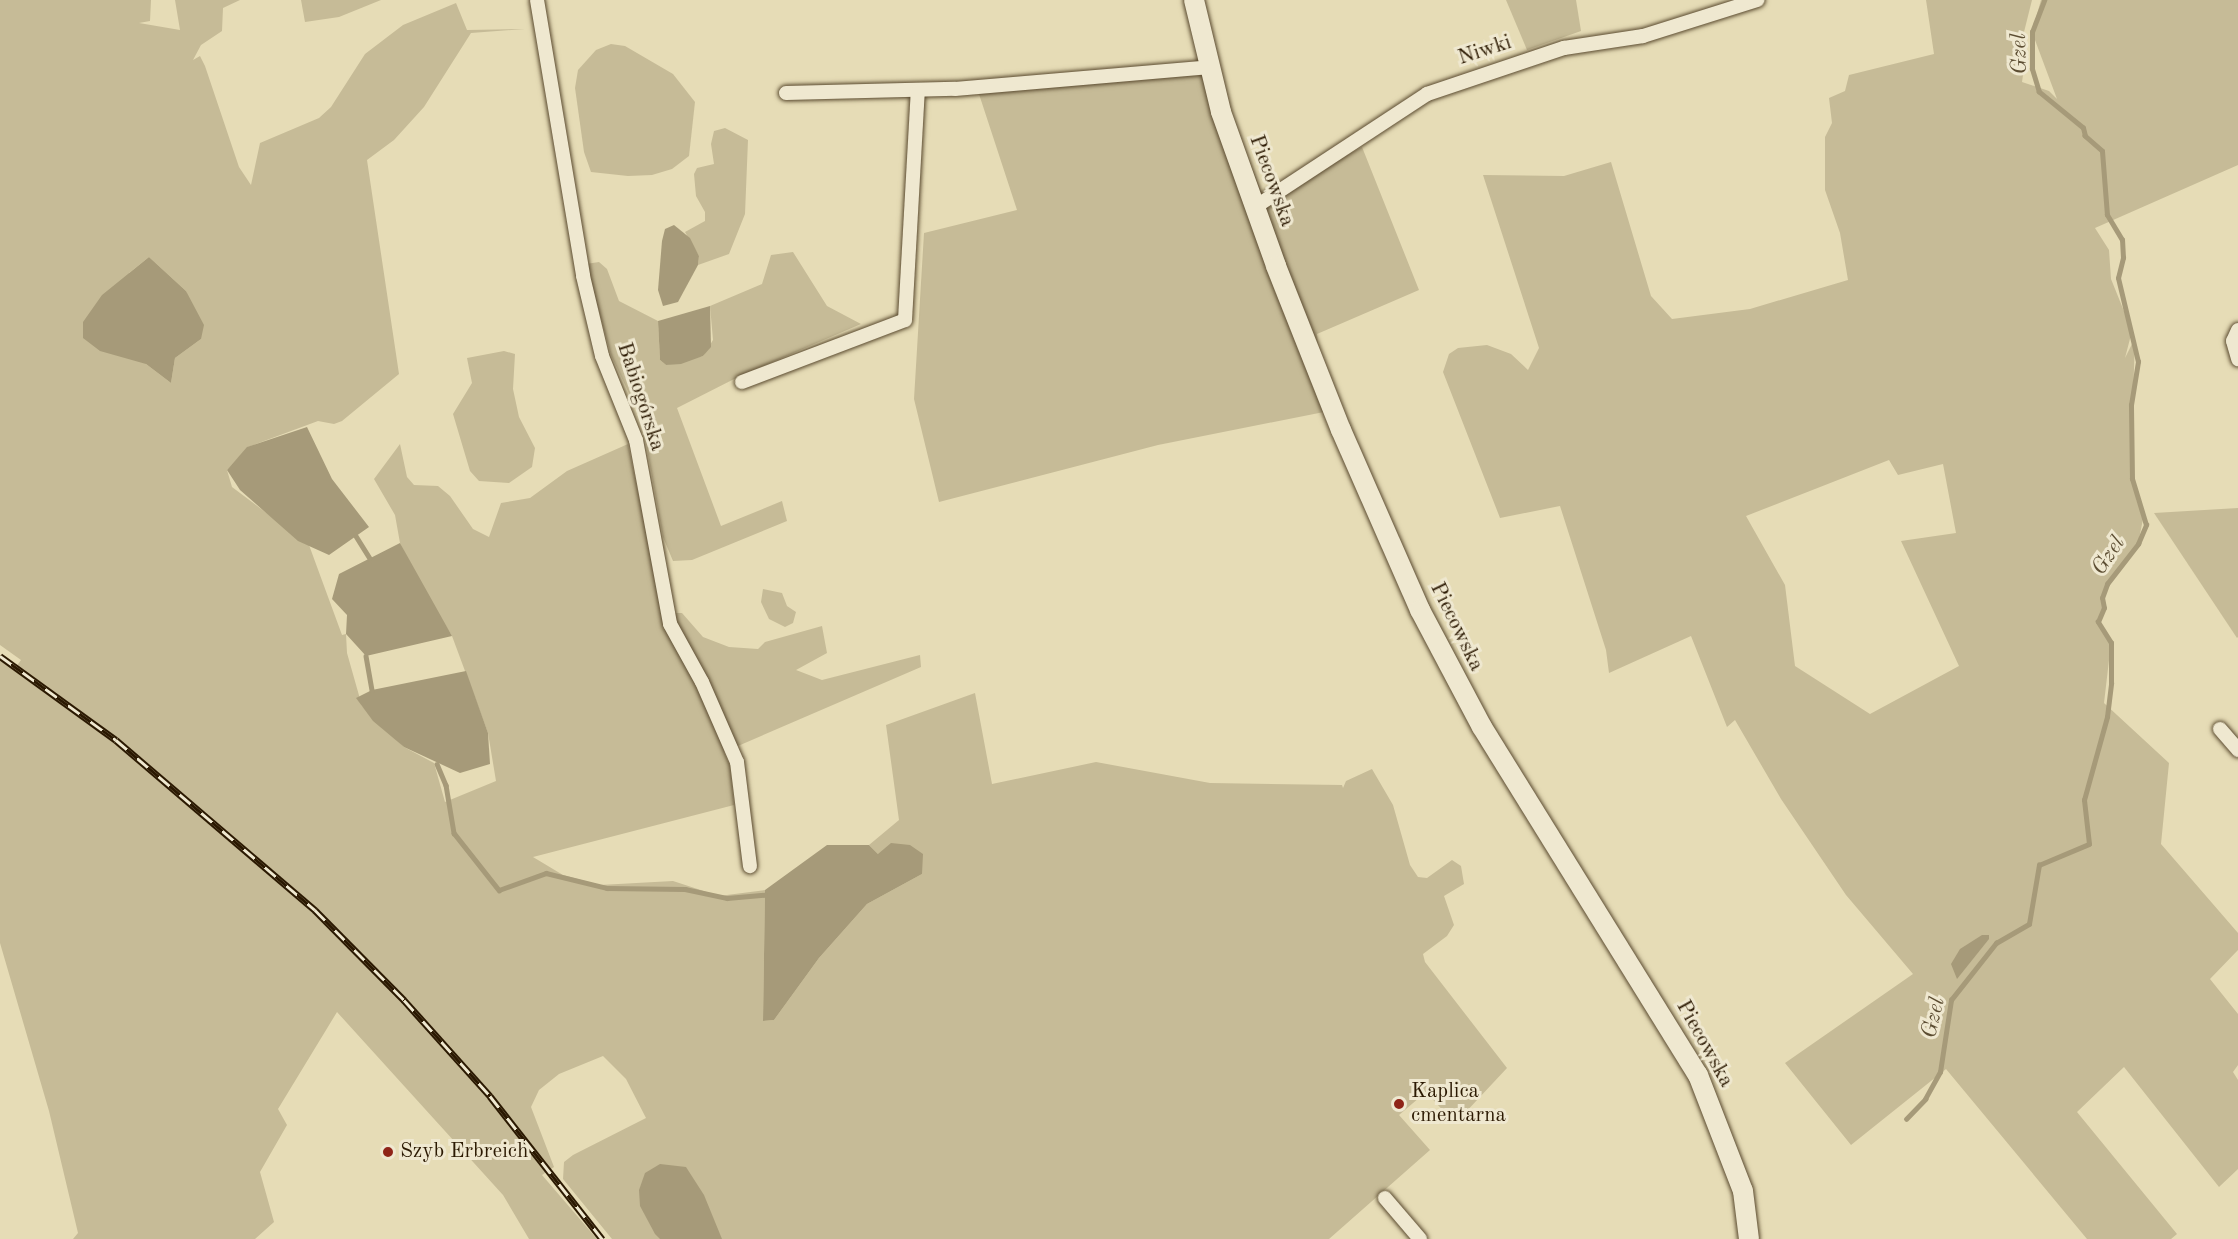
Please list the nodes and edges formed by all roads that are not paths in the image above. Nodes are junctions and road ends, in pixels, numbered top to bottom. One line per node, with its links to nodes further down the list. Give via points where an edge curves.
1 (537, 0): 13 (street, Babiogórska, via 583,276 602,356 636,440 670,624 702,682 737,762)
2 (1194, 0): 4 (street, Piecowska)
3 (1757, 0): 7 (street, Niwki, via 1643,36 1564,48 1427,94)
4 (1210, 67): 5 (street); 7 (street, Piecowska, via 1221,112)
5 (918, 91): 6 (street); 10 (street, via 905,321)
6 (786, 93)
7 (1255, 207): 16 (street, Piecowska, via 1341,430 1430,632 1482,727 1698,1075 1743,1191)
8 (2238, 330): 9 (street, via 2234,341)
9 (2238, 359)
10 (742, 382)
11 (2220, 729): 12 (street)
12 (2238, 750)
13 (750, 866)
14 (1386, 1198): 15 (street)
15 (1420, 1239)
16 (1749, 1239)

